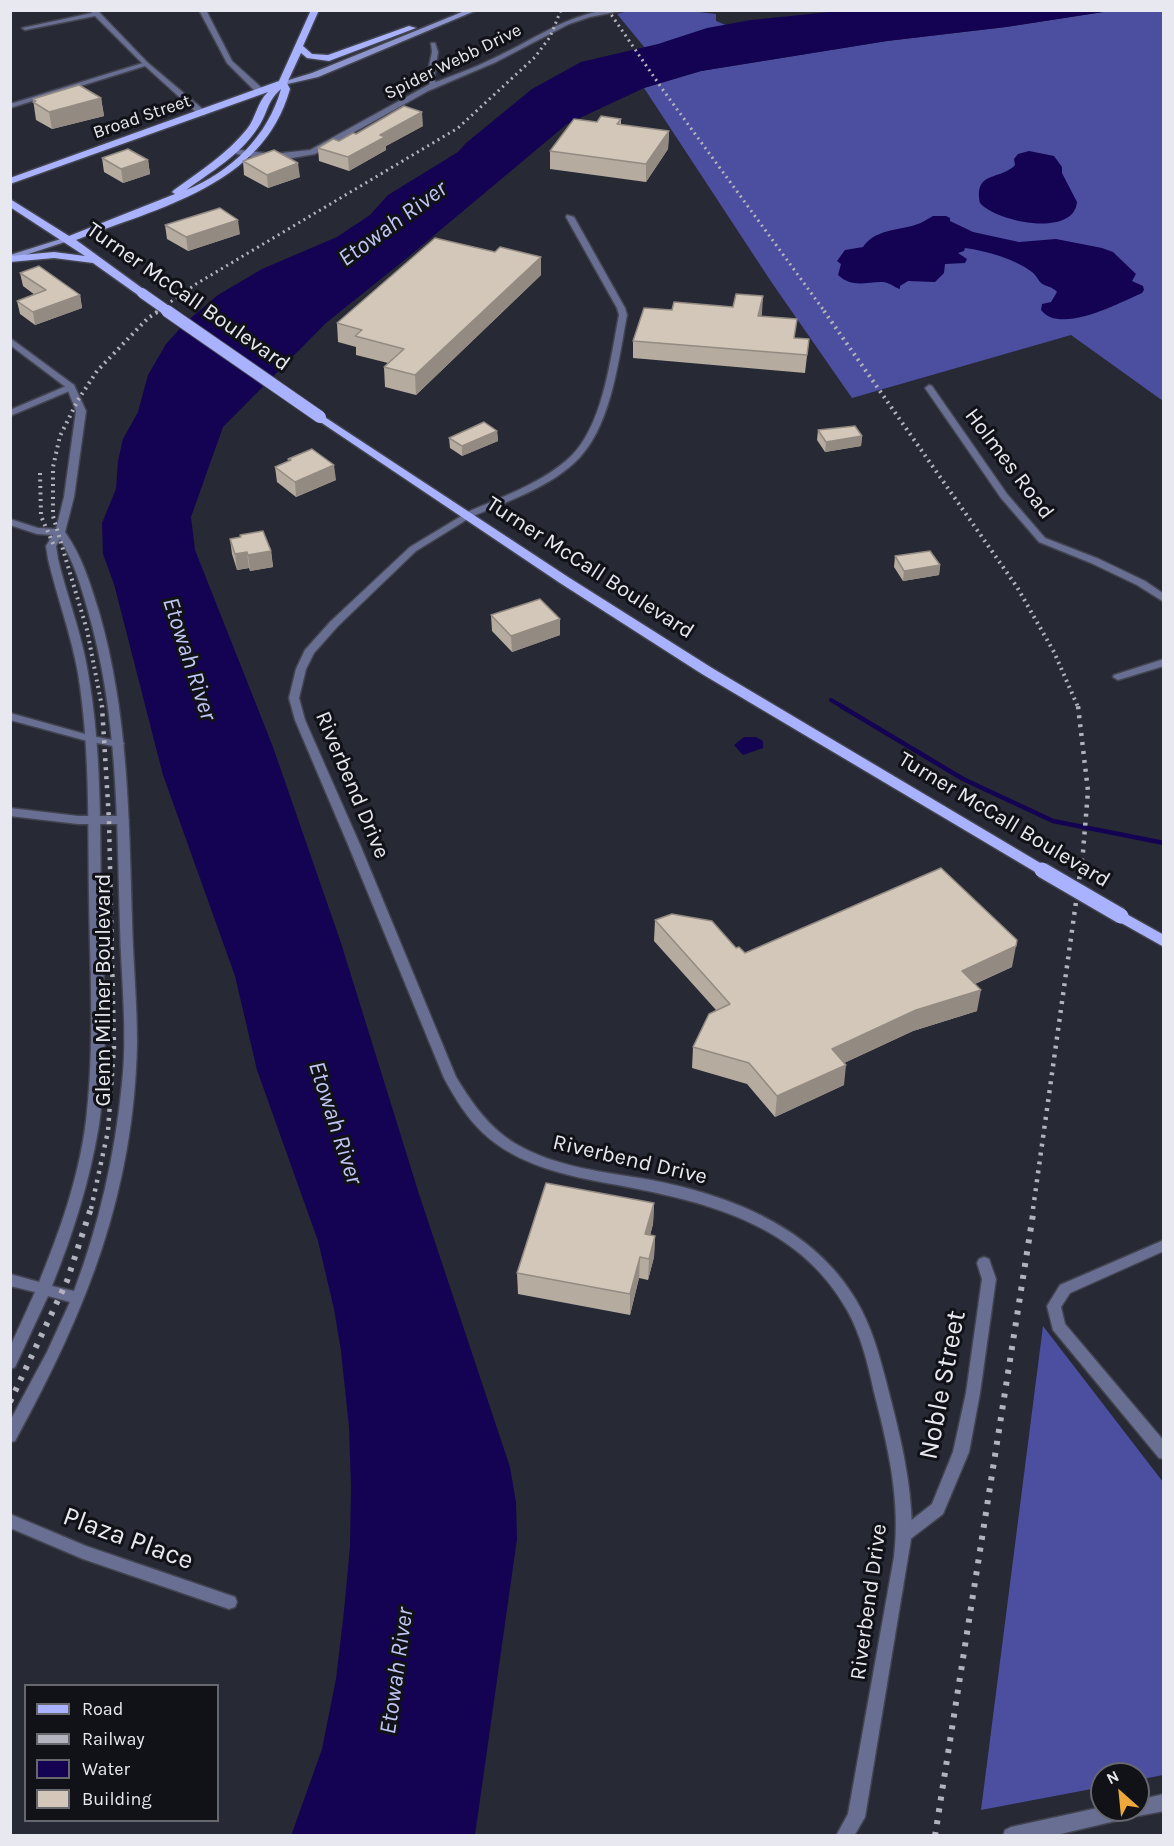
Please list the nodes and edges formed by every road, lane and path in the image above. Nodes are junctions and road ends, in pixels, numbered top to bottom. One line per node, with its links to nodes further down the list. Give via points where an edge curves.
1 (202, 10): 14 (street, via 229,62)
2 (315, 10): 10 (main road)
3 (454, 10): 8 (main road)
4 (474, 10): 12 (main road, via 315,75)
5 (622, 10): 13 (street, Spider Webb Drive, via 567,23 494,61)
6 (94, 12): 7 (street); 11 (street)
7 (25, 28)
8 (412, 28): 10 (main road, via 329,58 310,56); 12 (main road)
9 (433, 44): 13 (street, via 430,80)
10 (299, 47): 12 (main road)
11 (146, 64): 15 (street); 16 (street)
12 (283, 83): 14 (main road, Broad Street); 17 (main road, via 268,96); 20 (main road, via 286,89 280,111)
13 (435, 85): 20 (street, Spider Webb Drive, via 312,152 279,157)
14 (260, 91): 16 (main road, Broad Street)
15 (10, 106)
16 (202, 113): 17 (main road, via 233,106 247,107); 18 (main road, Broad Street)
17 (258, 115): 19 (main road, via 254,127)
18 (96, 150): 21 (main road); 22 (main road, Broad Street)
19 (233, 151): 20 (street, Spider Webb Drive); 23 (main road)
20 (248, 155): 23 (main road, via 225,174)
21 (10, 171)
22 (10, 181)
23 (168, 200): 26 (main road)
24 (10, 202): 26 (main road, Turner McCall Boulevard)
25 (570, 217): 33 (street, Riverbend Drive, via 623,315 594,432 580,453 559,470)
26 (67, 240): 27 (main road); 28 (main road, Turner McCall Boulevard)
27 (10, 259): 28 (main road, via 54,255)
28 (96, 260): 33 (main road, Turner McCall Boulevard, bridge)
29 (10, 340): 30 (street)
30 (71, 387): 32 (street); 35 (street, Glenn Milner Boulevard, via 81,411)
31 (929, 388): 36 (street, Holmes Road, via 1004,496 1042,540 1141,583)
32 (10, 413)
33 (468, 515): 45 (main road, Turner McCall Boulevard, bridge, via 707,671); 55 (street, Riverbend Drive, via 413,549 334,624 309,652 294,698 450,1078 461,1101 479,1122 510,1147 546,1165 705,1197 764,1222 816,1261 852,1305 876,1370 901,1487)
34 (10, 522): 35 (street, via 37,531)
35 (60, 532): 40 (street, Glenn Milner Boulevard, via 51,546 53,565 78,650); 41 (street, Glenn Milner Boulevard, via 74,550 95,612 108,663)
36 (1164, 599)
37 (1164, 662): 38 (street)
38 (1118, 677)
39 (10, 716): 40 (street)
40 (91, 739): 41 (street); 43 (street, Glenn Milner Boulevard)
41 (119, 744): 44 (street, Glenn Milner Boulevard)
42 (10, 812): 43 (street)
43 (94, 820): 44 (street); 49 (street, Glenn Milner Boulevard, via 96,1089 76,1196)
44 (123, 820): 50 (street, Glenn Milner Boulevard, via 129,1080 107,1209)
45 (1164, 942)
46 (1164, 1245): 53 (street, via 1065,1288 1054,1306 1058,1326)
47 (984, 1263): 55 (street, Noble Street, via 989,1279 961,1452 938,1509)
48 (10, 1280): 49 (street)
49 (44, 1291): 50 (street); 51 (street, Glenn Milner Boulevard)
50 (77, 1298): 52 (street, Glenn Milner Boulevard)
51 (10, 1363)
52 (10, 1436)
53 (1164, 1454)
54 (10, 1521): 56 (street, Plaza Place, via 83,1552)
55 (904, 1535): 58 (street, Riverbend Drive, via 856,1817)
56 (230, 1602)
57 (1090, 1818): 59 (street)
58 (844, 1836)
59 (1011, 1836)

